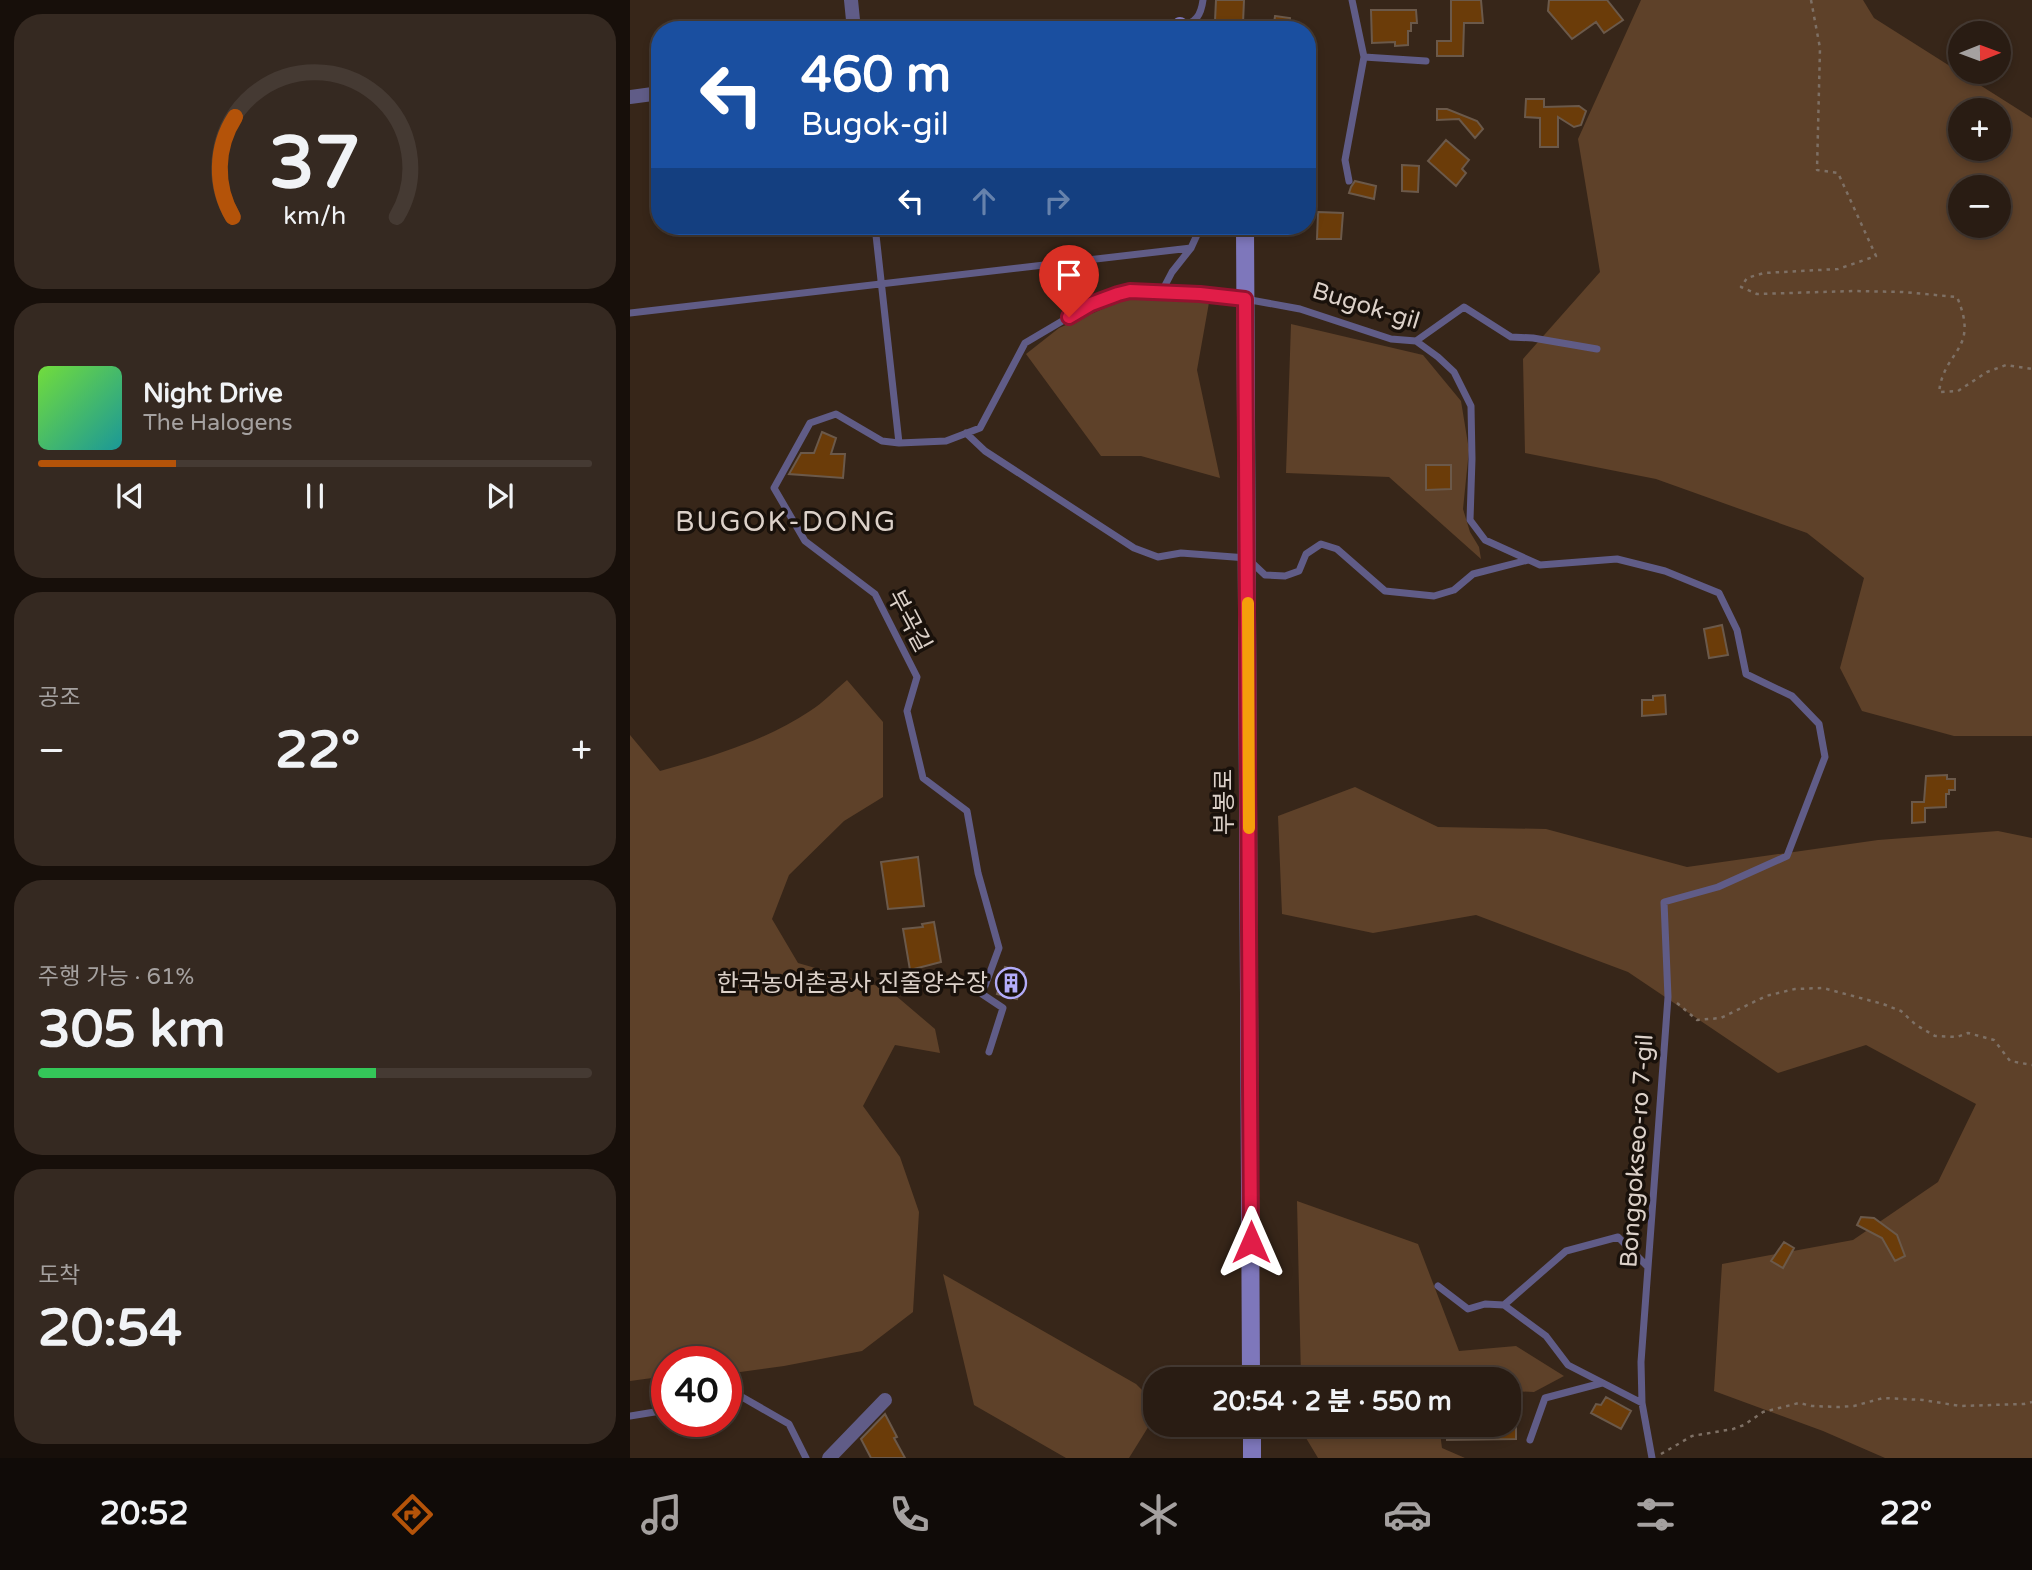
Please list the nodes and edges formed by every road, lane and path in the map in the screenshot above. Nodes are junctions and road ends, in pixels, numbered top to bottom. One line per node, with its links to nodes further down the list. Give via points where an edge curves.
1 (851, 0): 5 (street)
2 (1203, 0): 6 (lane)
3 (1352, 0): 7 (lane)
4 (1811, 0): 22 (path, via 1821,48 1817,170 1838,173 1876,256 1838,270 1764,273 1747,278 1741,287 1757,294 1866,291 1956,297 1966,331 1939,392 1958,391 2007,365)
5 (853, 21)
6 (1192, 21)
7 (1364, 57): 8 (lane); 11 (lane, via 1345,160)
8 (1426, 61)
9 (651, 94): 10 (street)
10 (630, 97)
11 (1349, 181)
12 (876, 235): 16 (lane)
13 (1197, 235): 15 (lane)
14 (1245, 235): 18 (street, 부봉로)
15 (1191, 248): 16 (lane); 17 (lane)
16 (881, 283): 19 (lane); 24 (lane)
17 (1161, 293): 18 (lane, Bugok-gil); 23 (lane, via 1118,294 1091,304 1025,343 981,428)
18 (1245, 299): 20 (lane, Bugok-gil, via 1300,309 1391,339); 25 (street, 부봉로)
19 (630, 313)
20 (1416, 341): 21 (lane, via 1464,307 1511,337); 26 (lane, Bugok-gil, via 1454,372 1471,406 1469,520 1485,540)
21 (1597, 349)
22 (2032, 369)
23 (966, 433): 24 (lane, via 946,441); 25 (lane, via 985,451 1133,548 1158,557)
24 (900, 443): 29 (lane, 부곡길, via 882,440 836,414 810,423 774,488 805,541 875,594 917,677 907,711 923,778 967,811 999,948 982,994 1003,1008)
25 (1247, 558): 26 (lane, via 1265,575 1285,576 1299,571 1306,554 1321,544 1337,549 1385,591 1434,596 1454,590 1473,574); 34 (street, 부봉로)
26 (1529, 560): 27 (lane, Bugok-gil, via 1540,565 1617,559 1665,571 1719,593 1737,630 1746,674 1792,696 1819,724 1825,757 1787,856)
27 (1718, 887): 28 (lane, Bonggokseo-ro 7-gil, via 1664,902)
28 (1668, 997): 30 (path, via 1697,1020 1721,1018 1766,996 1823,988 1901,1010 1935,1036 1968,1033 1994,1040 2010,1061); 31 (lane, Bonggokseo-ro 7-gil)
29 (989, 1052)
30 (2032, 1065)
31 (1647, 1266): 33 (lane, via 1618,1237 1566,1251); 39 (lane, Bonggokseo-ro 7-gil)
32 (1438, 1286): 33 (lane, via 1468,1309)
33 (1504, 1305): 35 (lane, via 1546,1336 1568,1365)
34 (1251, 1367)
35 (1603, 1383): 39 (lane); 43 (lane, via 1545,1398)
36 (742, 1397): 45 (lane, via 789,1424)
37 (886, 1400): 46 (street)
38 (2032, 1402): 44 (path, via 1960,1406 1882,1398 1839,1407 1798,1403 1763,1412 1733,1429 1692,1436)
39 (1642, 1403): 44 (lane, Bonggokseo-ro 7-gil)
40 (651, 1413): 41 (lane)
41 (630, 1416)
42 (1252, 1437): 47 (street)
43 (1530, 1440)
44 (1655, 1456)
45 (806, 1458)
46 (828, 1458)
47 (1252, 1458)

